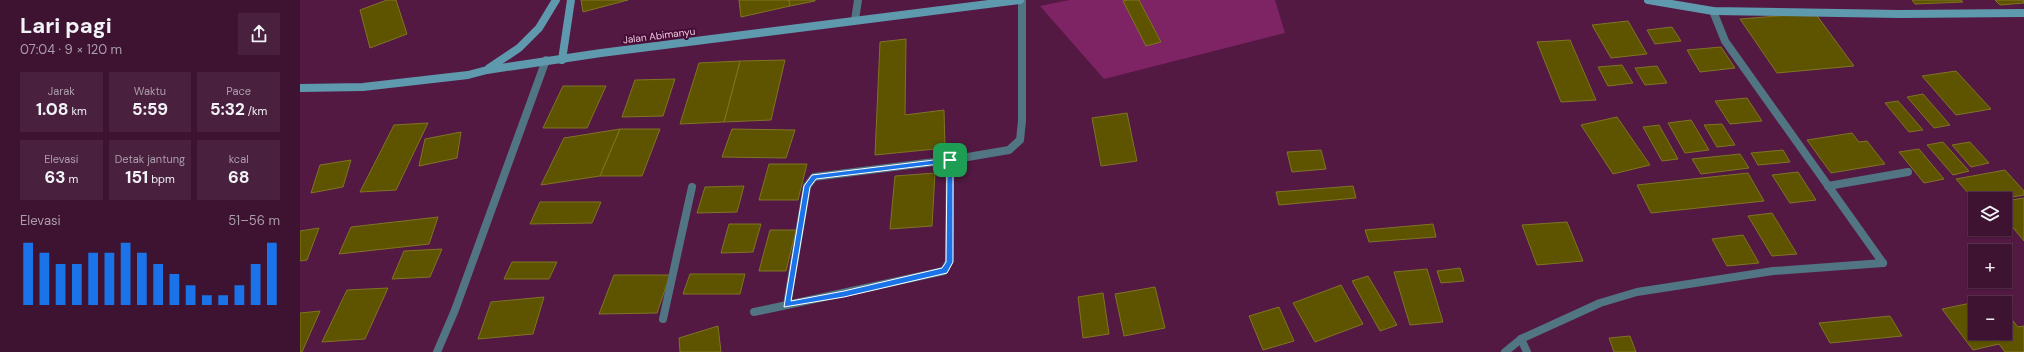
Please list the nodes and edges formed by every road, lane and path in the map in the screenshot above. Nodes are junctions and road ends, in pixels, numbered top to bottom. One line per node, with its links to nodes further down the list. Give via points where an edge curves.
1 (556, 0): 12 (street, via 539,28 519,48)
2 (571, 0): 11 (street)
3 (858, 0): 9 (street)
4 (1021, 0): 9 (street, Jalan Abimanyu); 14 (street, via 1020,140 1009,150)
5 (1648, 0): 6 (street)
6 (1664, 1): 7 (street)
7 (1713, 11): 8 (street); 16 (street, via 1725,41)
8 (2024, 13)
9 (855, 20): 11 (street, Jalan Abimanyu)
10 (546, 60): 11 (street, Jalan Abimanyu); 12 (street, Jalan Abimanyu); 22 (street, via 455,310)
11 (562, 60)
12 (487, 70): 13 (street, Jalan Abimanyu, via 468,75 363,88)
13 (300, 88)
14 (950, 160): 18 (street, via 814,177 807,186); 18 (street, via 949,262 944,270)
15 (1908, 172): 16 (street)
16 (1828, 186): 21 (street, via 1883,263 1773,271 1637,292 1600,303)
17 (692, 187): 20 (street)
18 (787, 305): 19 (street)
19 (754, 312)
20 (663, 319)
21 (1521, 339): 23 (street); 24 (street)
22 (437, 352)
23 (1505, 352)
24 (1527, 352)

